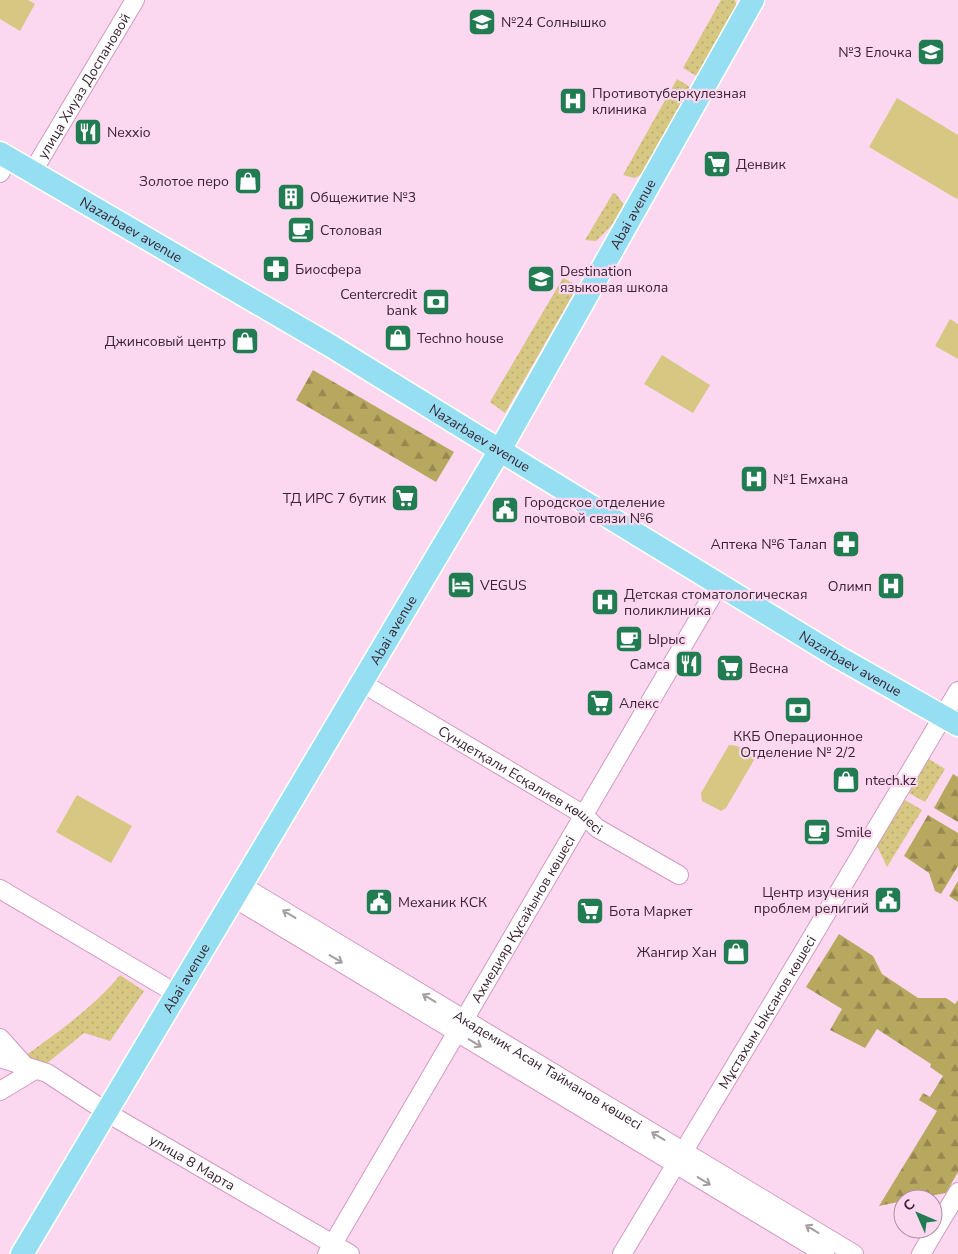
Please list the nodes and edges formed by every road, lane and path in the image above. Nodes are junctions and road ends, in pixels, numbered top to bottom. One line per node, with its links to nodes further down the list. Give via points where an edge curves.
1 (135, 0): 4 (street, улица Хиуаз Доспановой)
2 (753, 0): 5 (main road, Abai avenue)
3 (3, 161): 4 (main road, Nazarbaev avenue)
4 (32, 171): 5 (main road, Nazarbaev avenue, via 331,346)
5 (500, 450): 6 (main road, Nazarbaev avenue); 7 (main road, Abai avenue)
6 (719, 584): 9 (main road, Nazarbaev avenue, via 838,657); 10 (street, Ахмедияр Құсайынов көшесі)
7 (362, 683): 10 (street, Сүндетқали Есқалиев көшесі); 13 (main road, Abai avenue)
8 (958, 690): 9 (street, Мұстахым Ықсанов көшесі)
9 (950, 720): 21 (street, Мұстахым Ықсанов көшесі, via 808,944)
10 (584, 814): 11 (street, Сүндетқали Есқалиев көшесі, via 597,828); 15 (street, Ахмедияр Құсайынов көшесі)
11 (679, 876)
12 (0, 889): 14 (street)
13 (238, 891): 14 (main road, Abai avenue); 15 (street, Академик Асан Тайманов көшесі)
14 (176, 994): 20 (main road, Abai avenue)
15 (460, 1026): 21 (street, Академик Асан Тайманов көшесі); 23 (street, Ахмедияр Құсайынов көшесі)
16 (0, 1038): 18 (street, улица 8 Марта)
17 (0, 1058): 18 (street, улица 8 Марта)
18 (30, 1068): 19 (street); 20 (street, улица 8 Марта, via 46,1073)
19 (0, 1091)
20 (106, 1112): 23 (street, улица 8 Марта); 24 (main road, Abai avenue)
21 (679, 1158): 26 (street, Мұстахым Ықсанов көшесі); 27 (street, Академик Асан Тайманов көшесі, one-way to 27); 28 (street, Академик Асан Тайманов көшесі, one-way to 21)
22 (958, 1192): 29 (street)
23 (330, 1249): 25 (street, улица 8 Марта)
24 (22, 1254)
25 (350, 1254)
26 (622, 1254)
27 (825, 1254)
28 (854, 1254)
29 (921, 1254)

